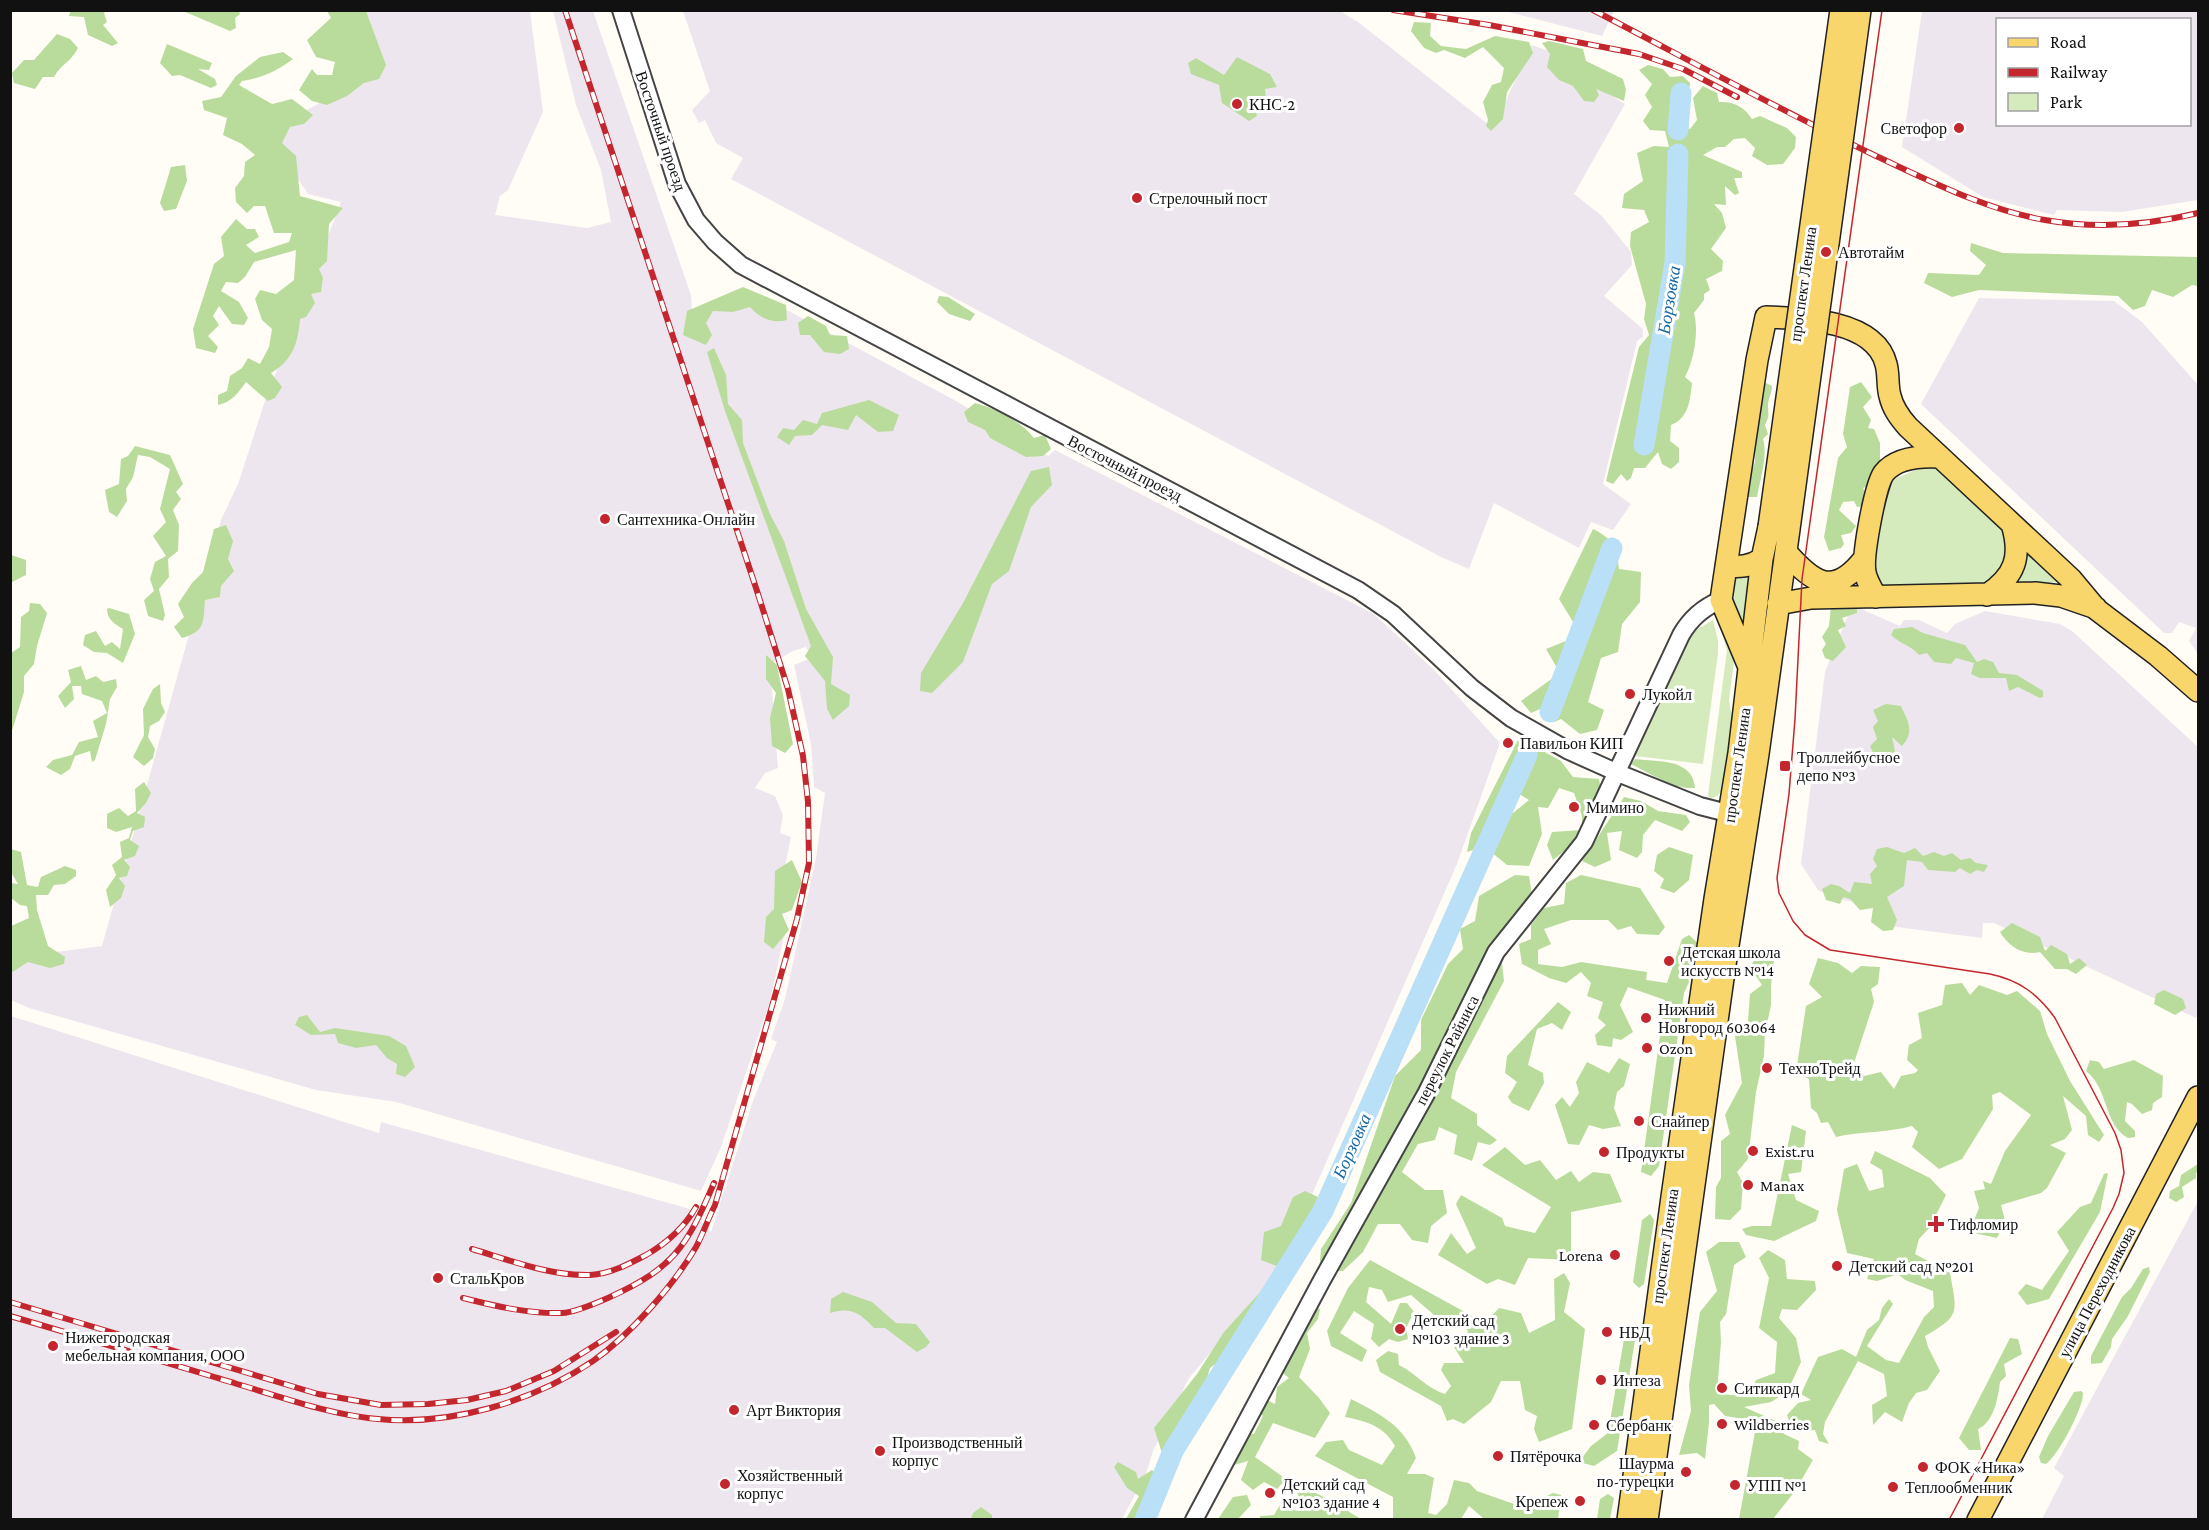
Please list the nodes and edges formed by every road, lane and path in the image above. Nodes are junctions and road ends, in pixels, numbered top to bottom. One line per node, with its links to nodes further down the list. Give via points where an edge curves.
1 (621, 10): 18 (street, Восточный проезд, via 677,184 696,220 741,265 1358,590 1393,614 1472,688 1511,718)
2 (1841, 10): 6 (main road, проспект Ленина, bridge)
3 (1860, 10): 6 (main road, проспект Ленина, bridge)
4 (1940, 457): 5 (main road); 9 (main road, via 1920,456 1885,471 1879,483); 10 (main road, via 1896,412 1889,395 1886,363 1874,342 1848,326 1766,317)
5 (2012, 524): 11 (main road, via 2017,544 2014,568); 15 (main road, via 2071,579)
6 (1779, 528): 7 (main road, проспект Ленина); 8 (main road, проспект Ленина)
7 (1786, 552): 9 (main road, via 1820,581 1841,580); 14 (main road, проспект Ленина)
8 (1762, 559): 10 (main road, via 1742,567); 16 (main road, проспект Ленина)
9 (1864, 559): 12 (main road, via 1865,574)
10 (1726, 566): 13 (main road)
11 (1987, 595): 12 (main road); 15 (main road, via 2035,593)
12 (1876, 597): 14 (main road, via 1811,598)
13 (1721, 600): 16 (main road); 18 (street, переулок Райниса, via 1707,606 1681,635)
14 (1778, 604): 19 (main road, проспект Ленина)
15 (2096, 609): 17 (main road)
16 (1750, 670): 19 (main road, проспект Ленина)
17 (2199, 691)
18 (1618, 773): 19 (street, Восточный проезд, via 1700,806); 21 (street, переулок Райниса, via 1584,842 1496,952 1426,1094)
19 (1739, 816): 22 (main road, проспект Ленина, via 1715,899); 23 (main road, проспект Ленина, via 1724,971)
20 (2199, 1097): 24 (main road, улица Переходникова)
21 (1194, 1520)
22 (1628, 1520)
23 (1647, 1520)
24 (1978, 1520)

